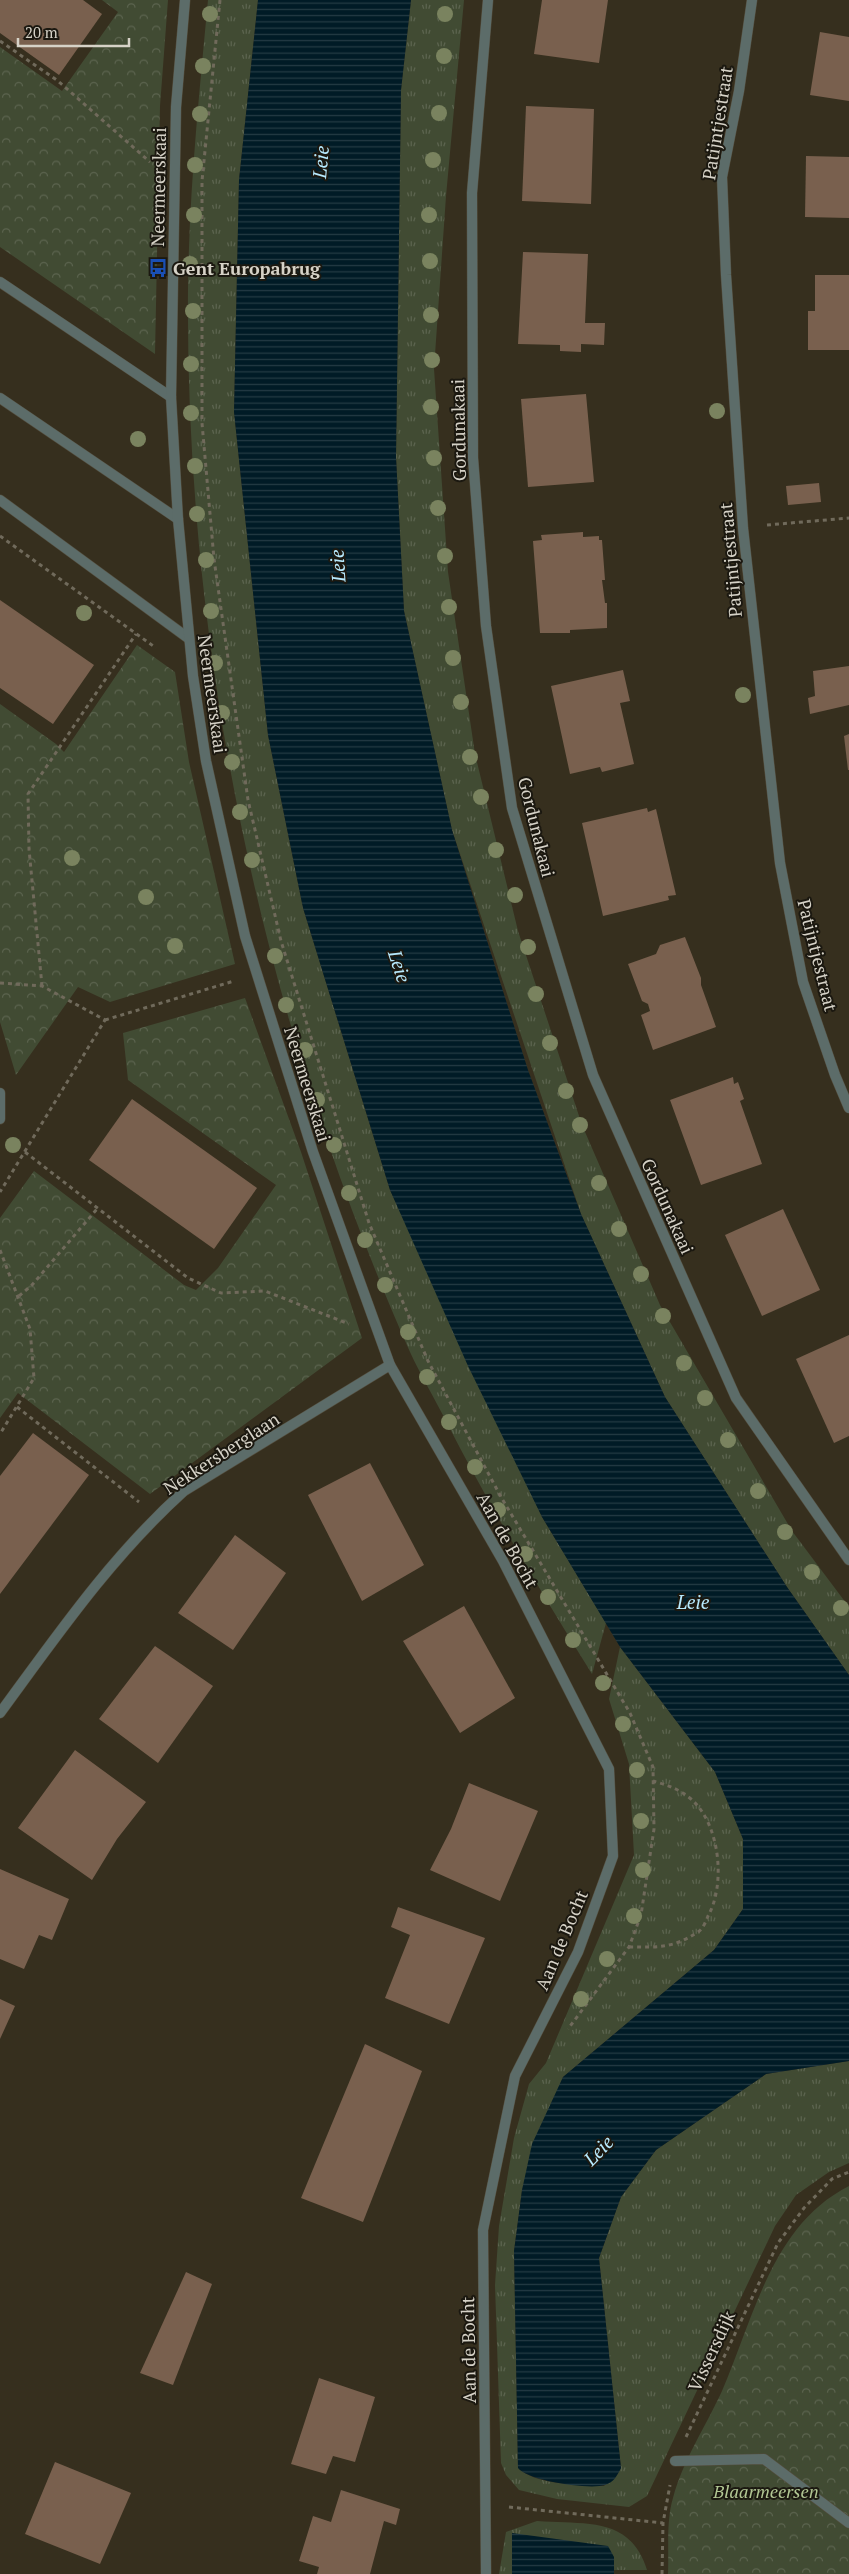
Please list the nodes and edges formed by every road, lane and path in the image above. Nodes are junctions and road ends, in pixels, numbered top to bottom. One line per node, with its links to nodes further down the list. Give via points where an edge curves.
1 (185, 0): 6 (street, Neermeerskaai, via 176,107)
2 (220, 0): 37 (path, via 202,181 202,423 214,559 248,800 281,940 369,1223 428,1361 501,1497 630,1713 653,1767)
3 (488, 0): 35 (street, Gordunakaai, via 472,193 473,458 486,626 512,808 593,1075 736,1398)
4 (752, 0): 13 (street, Patijntjestraat, via 722,178)
5 (0, 42): 6 (path, via 58,80)
6 (174, 184): 9 (street, Neermeerskaai)
7 (0, 282): 9 (street)
8 (0, 398): 12 (street)
9 (171, 398): 12 (street, Neermeerskaai)
10 (0, 500): 16 (street)
11 (849, 518): 13 (path)
12 (178, 519): 16 (street, Neermeerskaai)
13 (742, 528): 23 (street, Patijntjestraat, via 780,863 803,982)
14 (0, 536): 15 (path)
15 (136, 634): 17 (path); 20 (path, via 28,794 29,849)
16 (188, 638): 18 (street, Neermeerskaai, via 206,761 245,936)
17 (160, 651)
18 (257, 974): 21 (path); 30 (street, Neermeerskaai, via 312,1152)
19 (0, 983): 20 (path)
20 (42, 986): 21 (path)
21 (105, 1020): 25 (path)
22 (0, 1093): 24 (street)
23 (849, 1108)
24 (0, 1119)
25 (25, 1152): 26 (path); 27 (path)
26 (0, 1192)
27 (97, 1209): 29 (path); 30 (path, via 188,1278 221,1293 265,1291)
28 (0, 1250): 29 (path)
29 (19, 1296): 32 (path, via 30,1329 34,1378)
30 (380, 1336): 31 (street, Neermeerskaai)
31 (390, 1365): 34 (street, Nekkersberglaan, via 184,1491); 42 (street, Aan de Bocht, via 503,1561 609,1769 613,1856 578,1952 515,2076 483,2230)
32 (17, 1407): 33 (path); 34 (path)
33 (0, 1434)
34 (157, 1516): 36 (street, Nekkersberglaan, via 103,1574)
35 (849, 1560)
36 (0, 1712)
37 (653, 1781): 38 (path, via 654,1829 641,1915); 38 (path, via 674,1787 692,1800 710,1826 719,1860 715,1904 700,1931 668,1947)
38 (629, 1947): 39 (path)
39 (562, 2036)
40 (849, 2172): 41 (path, Vissersdijk, via 832,2179 804,2208 778,2243)
41 (675, 2460): 43 (path, Vissersdijk); 44 (street, via 764,2459)
42 (486, 2505): 43 (path); 45 (street, Aan de Bocht)
43 (663, 2522): 46 (path, Vissersdijk)
44 (849, 2523)
45 (486, 2574)
46 (662, 2574)

